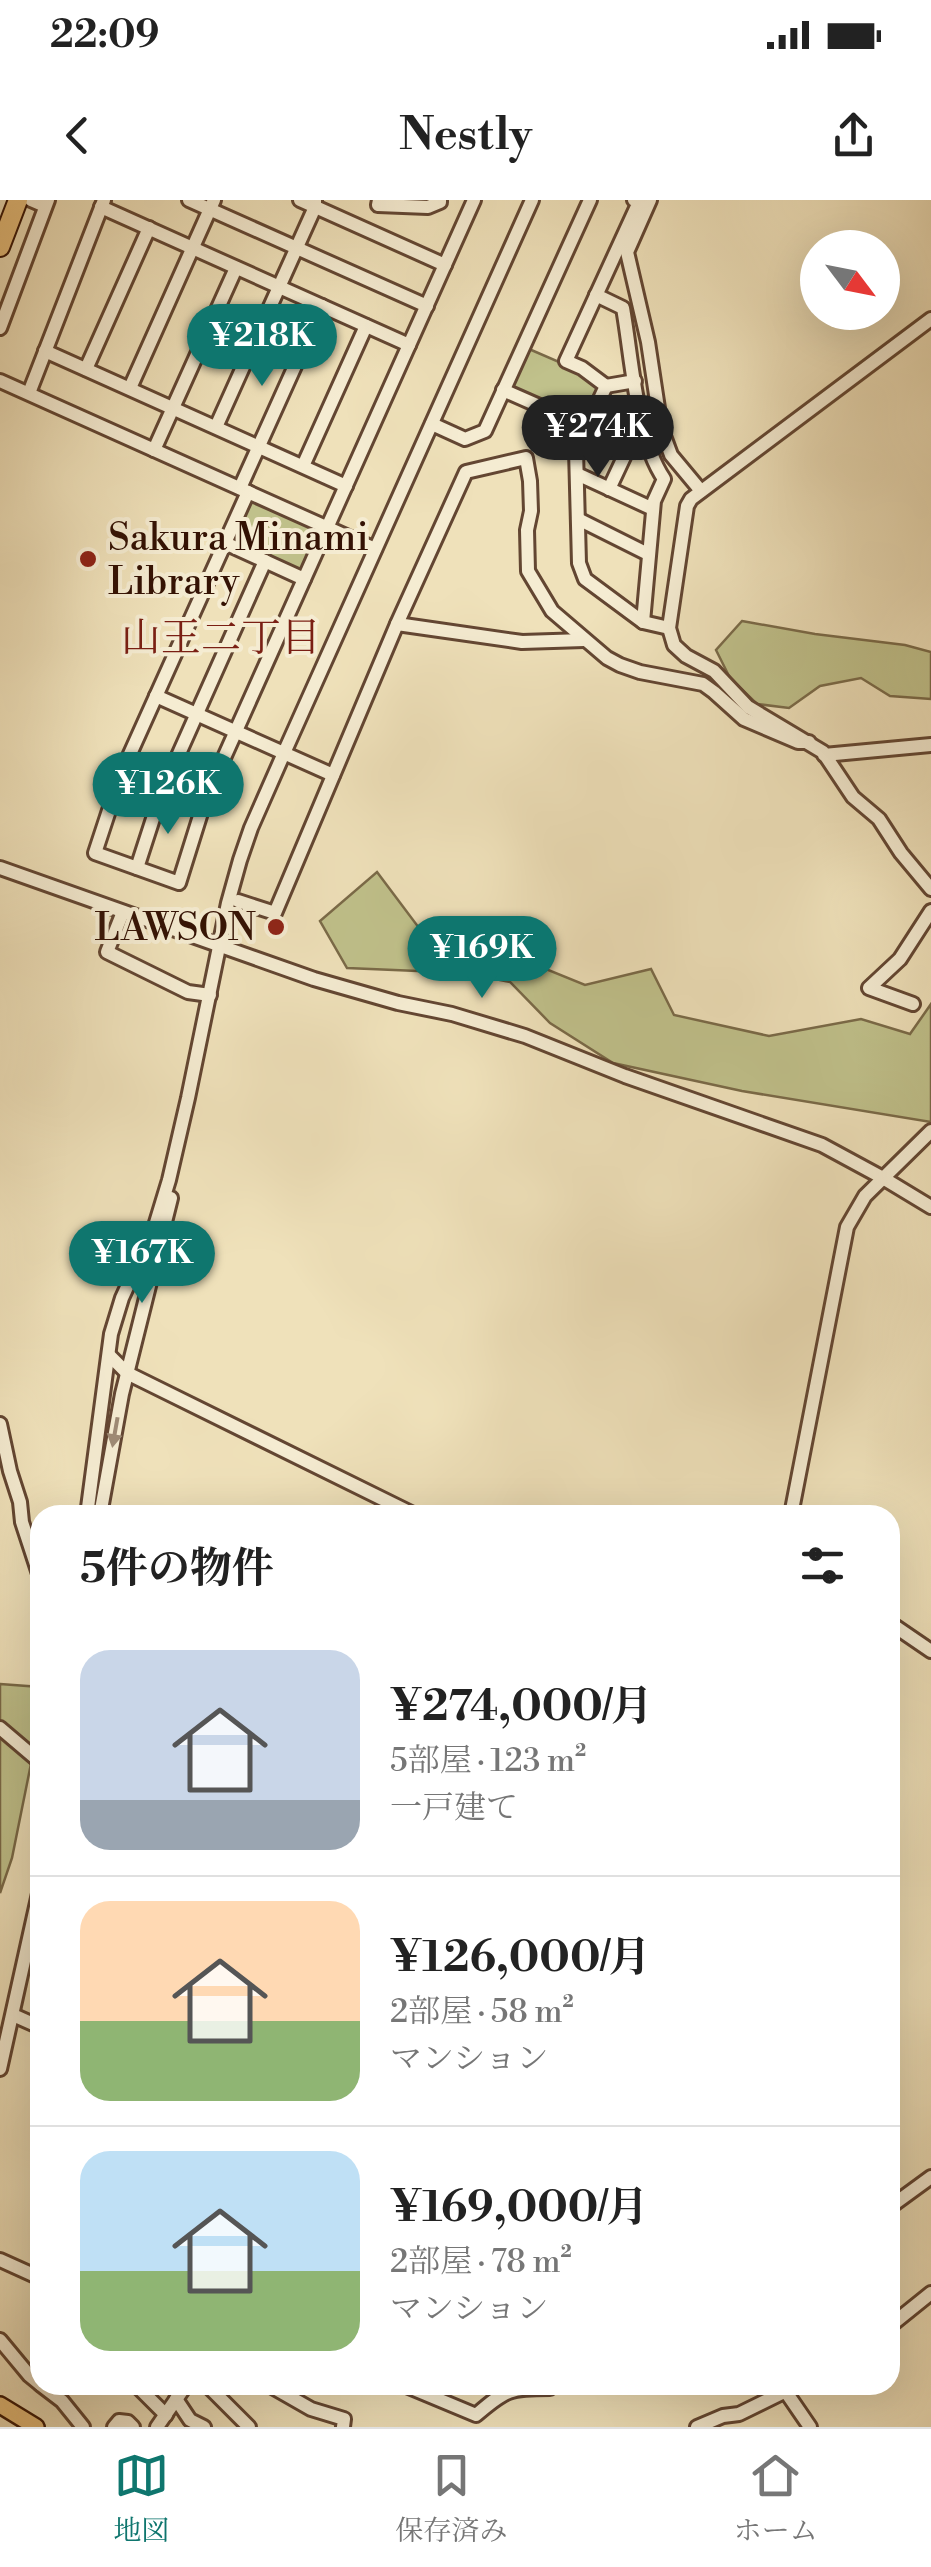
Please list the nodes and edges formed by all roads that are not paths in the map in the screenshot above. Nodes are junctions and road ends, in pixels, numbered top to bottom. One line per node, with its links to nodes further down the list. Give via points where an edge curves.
1 (18, 200): 16 (highway)
2 (189, 200): 14 (street)
3 (300, 200): 13 (street)
4 (378, 200): 5 (street, via 428,207)
5 (440, 200)
6 (532, 200): 38 (street)
7 (590, 200): 35 (street)
8 (634, 200): 22 (street, via 639,202)
9 (650, 200): 49 (street, via 627,252 661,428 671,456)
10 (473, 201): 19 (street)
11 (41, 202): 27 (street)
12 (103, 204): 15 (street); 29 (street)
13 (315, 204): 18 (street); 19 (street)
14 (212, 205): 17 (street); 18 (street)
15 (149, 228): 17 (street); 30 (street)
16 (0, 247)
17 (192, 248): 20 (street); 34 (street)
18 (297, 248): 21 (street); 24 (street)
19 (445, 265): 24 (street)
20 (236, 268): 21 (street); 37 (street)
21 (279, 287): 23 (street); 39 (street)
22 (596, 295): 32 (street, via 623,308); 33 (street, via 566,361)
23 (322, 306): 26 (street); 42 (street)
24 (427, 306): 28 (street)
25 (931, 318): 49 (street)
26 (366, 326): 28 (street); 44 (street)
27 (0, 328)
28 (409, 345): 46 (street)
29 (45, 351): 30 (street); 36 (street)
30 (86, 369): 34 (street)
31 (0, 381): 36 (street)
32 (635, 381): 33 (street); 50 (street, via 645,438 664,479)
33 (606, 386): 40 (street)
34 (130, 388): 37 (street)
35 (503, 390): 38 (street, via 485,431 465,439); 40 (street)
36 (28, 394): 43 (street)
37 (173, 408): 39 (street); 43 (street)
38 (432, 424): 54 (street)
39 (216, 427): 42 (street)
40 (586, 427): 45 (street)
41 (632, 440): 47 (street)
42 (259, 446): 44 (street); 48 (street)
43 (154, 450): 48 (street)
44 (303, 466): 46 (street)
45 (576, 474): 47 (street); 51 (street)
46 (346, 486): 52 (street)
47 (610, 489): 50 (street)
48 (244, 490): 52 (street); 53 (street)
49 (701, 491): 60 (street, via 688,506)
50 (653, 509): 55 (street)
51 (578, 519): 55 (street); 58 (street, via 585,580)
52 (328, 528): 54 (street); 57 (street)
53 (225, 543): 56 (street); 62 (street)
54 (376, 549): 67 (street)
55 (648, 554): 58 (street)
56 (265, 561): 57 (street); 63 (street)
57 (304, 579): 64 (street)
58 (643, 622): 60 (street)
59 (397, 624): 61 (street, via 522,642); 61 (street, via 466,472 526,458 528,570 552,612); 69 (street)
60 (670, 628): 65 (street, via 686,656 714,672 748,707)
61 (584, 640): 65 (street, via 620,666 702,684 744,719)
62 (156, 696): 63 (street); 71 (street, via 95,854)
63 (196, 712): 64 (street); 71 (street)
64 (236, 730): 67 (street); 71 (street, via 179,883)
65 (808, 742): 68 (street)
66 (931, 745): 68 (street)
67 (284, 753): 69 (street); 78 (street, via 240,860)
68 (824, 754): 72 (street)
69 (334, 775): 73 (street, via 275,913)
70 (0, 868): 75 (street)
71 (137, 868)
72 (931, 889)
73 (238, 901)
74 (931, 911): 80 (street, via 900,959 869,988)
75 (123, 912): 76 (street); 78 (street)
76 (112, 938): 77 (street); 79 (street, via 107,952 188,992)
77 (96, 940)
78 (220, 947): 79 (street); 83 (street, via 525,1036 822,1145)
79 (210, 994): 81 (street)
80 (913, 1004)
81 (188, 1098): 85 (street, via 154,1226 122,1298); 86 (street, via 176,1180)
82 (931, 1131): 83 (street)
83 (883, 1178): 84 (street); 92 (street, via 852,1214 843,1241)
84 (931, 1208)
85 (109, 1355): 86 (street); 87 (street)
86 (127, 1374): 87 (street); 90 (street, one-way to 90); 91 (street)
87 (103, 1399): 89 (street)
88 (0, 1424): 93 (street)
89 (88, 1505)
90 (102, 1505)
91 (395, 1505)
92 (792, 1505)
93 (30, 1546)
94 (900, 1630): 95 (street)
95 (931, 1651)
96 (0, 1728): 97 (street)
97 (30, 1754)
98 (30, 1935): 99 (street)
99 (13, 2014): 100 (street); 101 (street)
100 (30, 2023)
101 (4, 2036): 102 (street)
102 (0, 2069)
103 (931, 2177): 104 (street)
104 (900, 2200)
105 (0, 2260): 106 (street)
106 (30, 2274)
107 (931, 2294): 108 (street)
108 (900, 2318)
109 (0, 2340): 110 (street)
110 (30, 2376)
111 (55, 2395): 124 (street)
112 (143, 2395): 122 (street)
113 (179, 2395): 120 (street)
114 (216, 2395): 128 (street)
115 (286, 2395): 129 (street, via 344,2419)
116 (427, 2395): 117 (street, via 476,2416)
117 (500, 2395)
118 (773, 2395): 130 (street)
119 (792, 2395): 131 (street)
120 (176, 2400): 122 (street); 127 (street)
121 (0, 2405): 123 (main road)
122 (162, 2421)
123 (36, 2427)
124 (83, 2427)
125 (114, 2427): 126 (street, via 119,2421)
126 (133, 2427)
127 (204, 2427)
128 (249, 2427)
129 (343, 2427)
130 (697, 2427)
131 (810, 2427)

